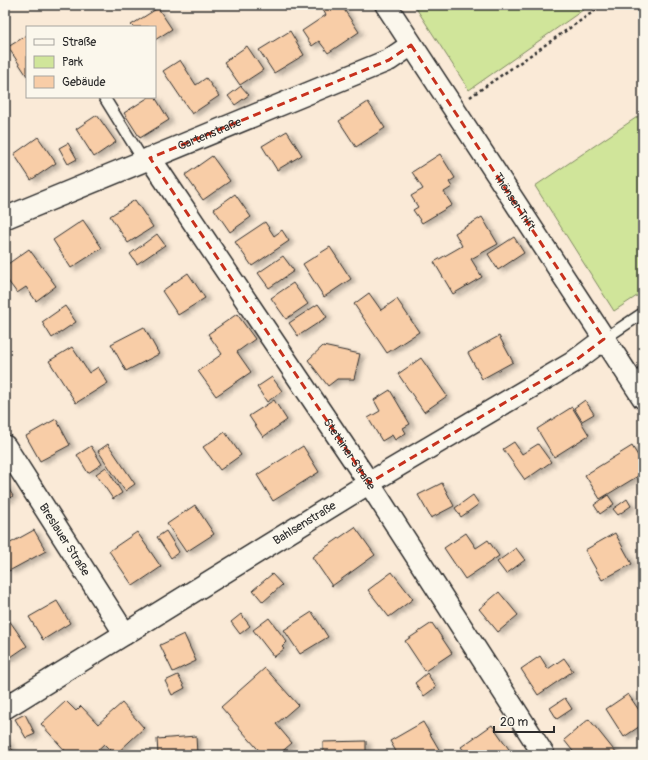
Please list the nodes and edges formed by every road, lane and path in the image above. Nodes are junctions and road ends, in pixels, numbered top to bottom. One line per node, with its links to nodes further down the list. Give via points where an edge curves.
1 (386, 5): 3 (street, Thönser Trift)
2 (603, 5): 5 (path)
3 (411, 45): 5 (street, Thönser Trift); 6 (street, Gartenstraße, via 389,60)
4 (105, 98): 6 (lane)
5 (454, 109): 9 (street, Thönser Trift)
6 (146, 159): 7 (street, Gartenstraße); 12 (street, Stettiner Straße)
7 (5, 218)
8 (643, 313): 9 (lane)
9 (604, 339): 10 (street, Thönser Trift); 12 (street, Bahlsenstraße, via 572,363)
10 (643, 398)
11 (5, 446): 13 (street, Breslauer Straße)
12 (369, 483): 13 (street, Bahlsenstraße); 15 (street, Stettiner Straße)
13 (125, 634): 14 (street, Bahlsenstraße)
14 (5, 708)
15 (544, 755)

